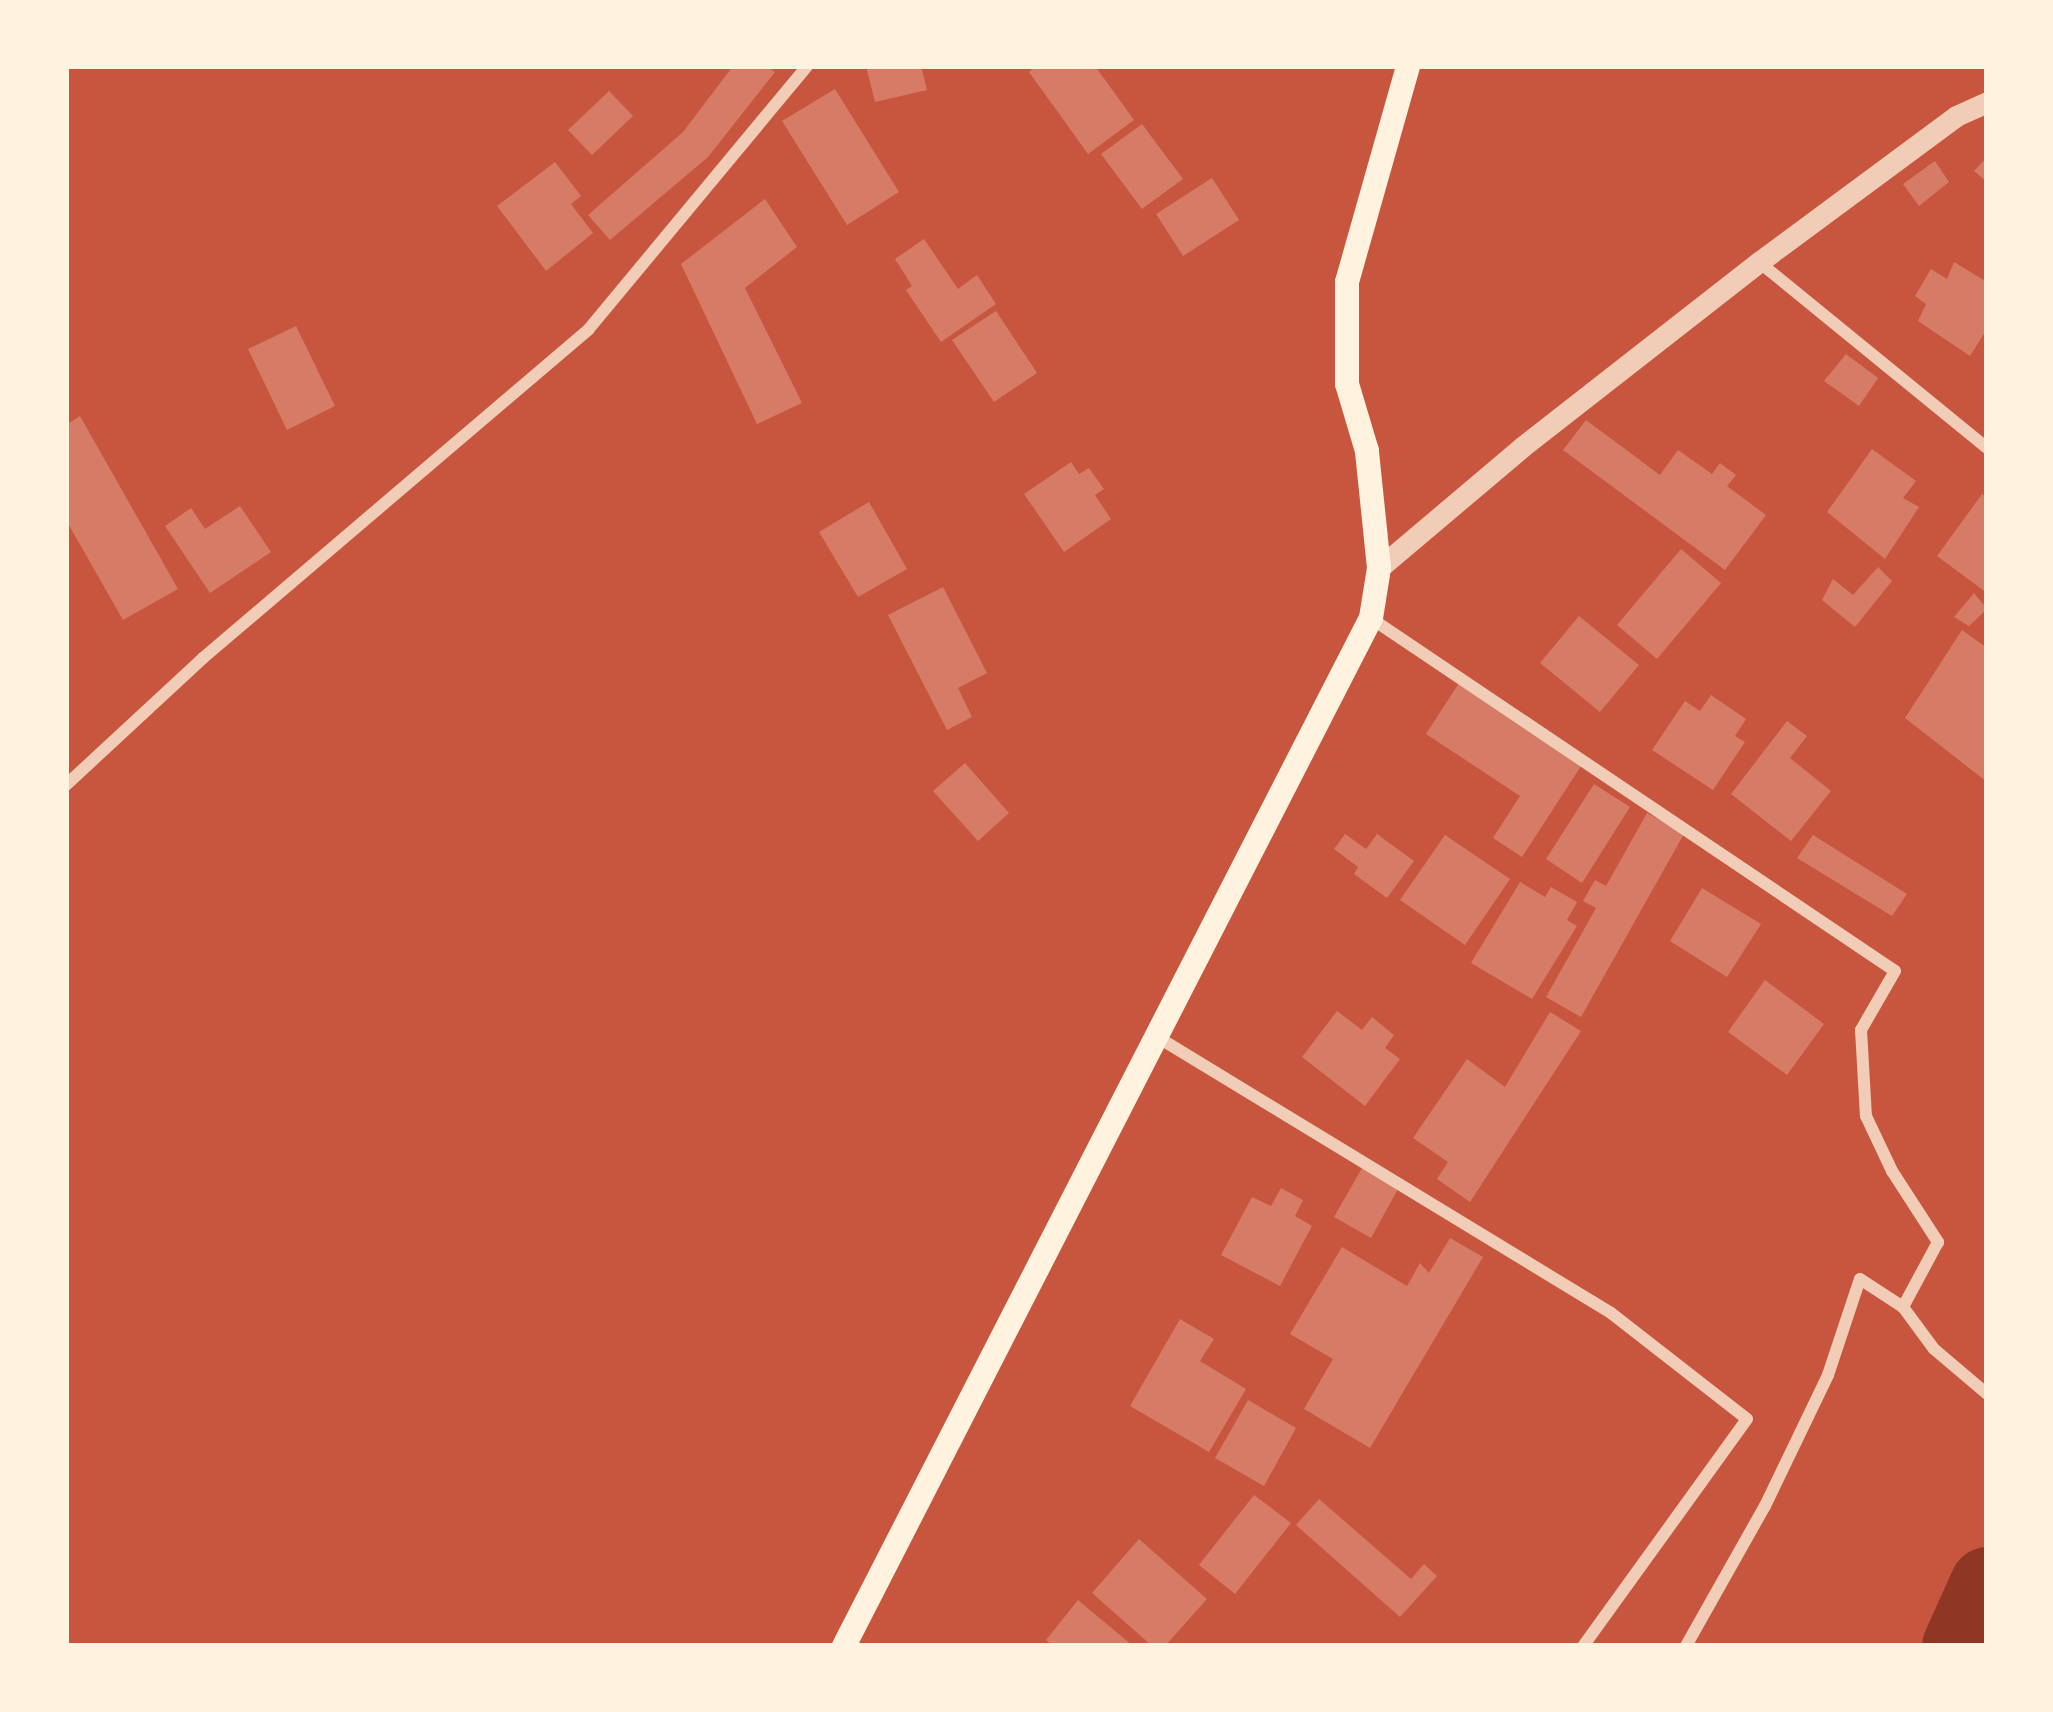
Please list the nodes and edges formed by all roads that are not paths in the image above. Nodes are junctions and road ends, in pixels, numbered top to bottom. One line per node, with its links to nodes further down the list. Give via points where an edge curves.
1 (807, 66): 8 (street, via 588,330)
2 (1408, 66): 6 (main road, via 1347,282 1347,384 1367,451)
3 (1987, 102): 4 (street, via 1956,116)
4 (1759, 262): 5 (street); 6 (street)
5 (1987, 448)
6 (1379, 568): 7 (main road)
7 (1371, 618): 9 (main road); 10 (street, via 1895,971 1861,1030 1866,1116 1938,1242)
8 (66, 785)
9 (1159, 1038): 12 (main road); 13 (street, via 1611,1313 1747,1419)
10 (1904, 1306): 11 (street, via 1934,1349); 14 (street, via 1860,1280 1828,1375)
11 (1985, 1393)
12 (844, 1646)
13 (1583, 1646)
14 (1686, 1646)

